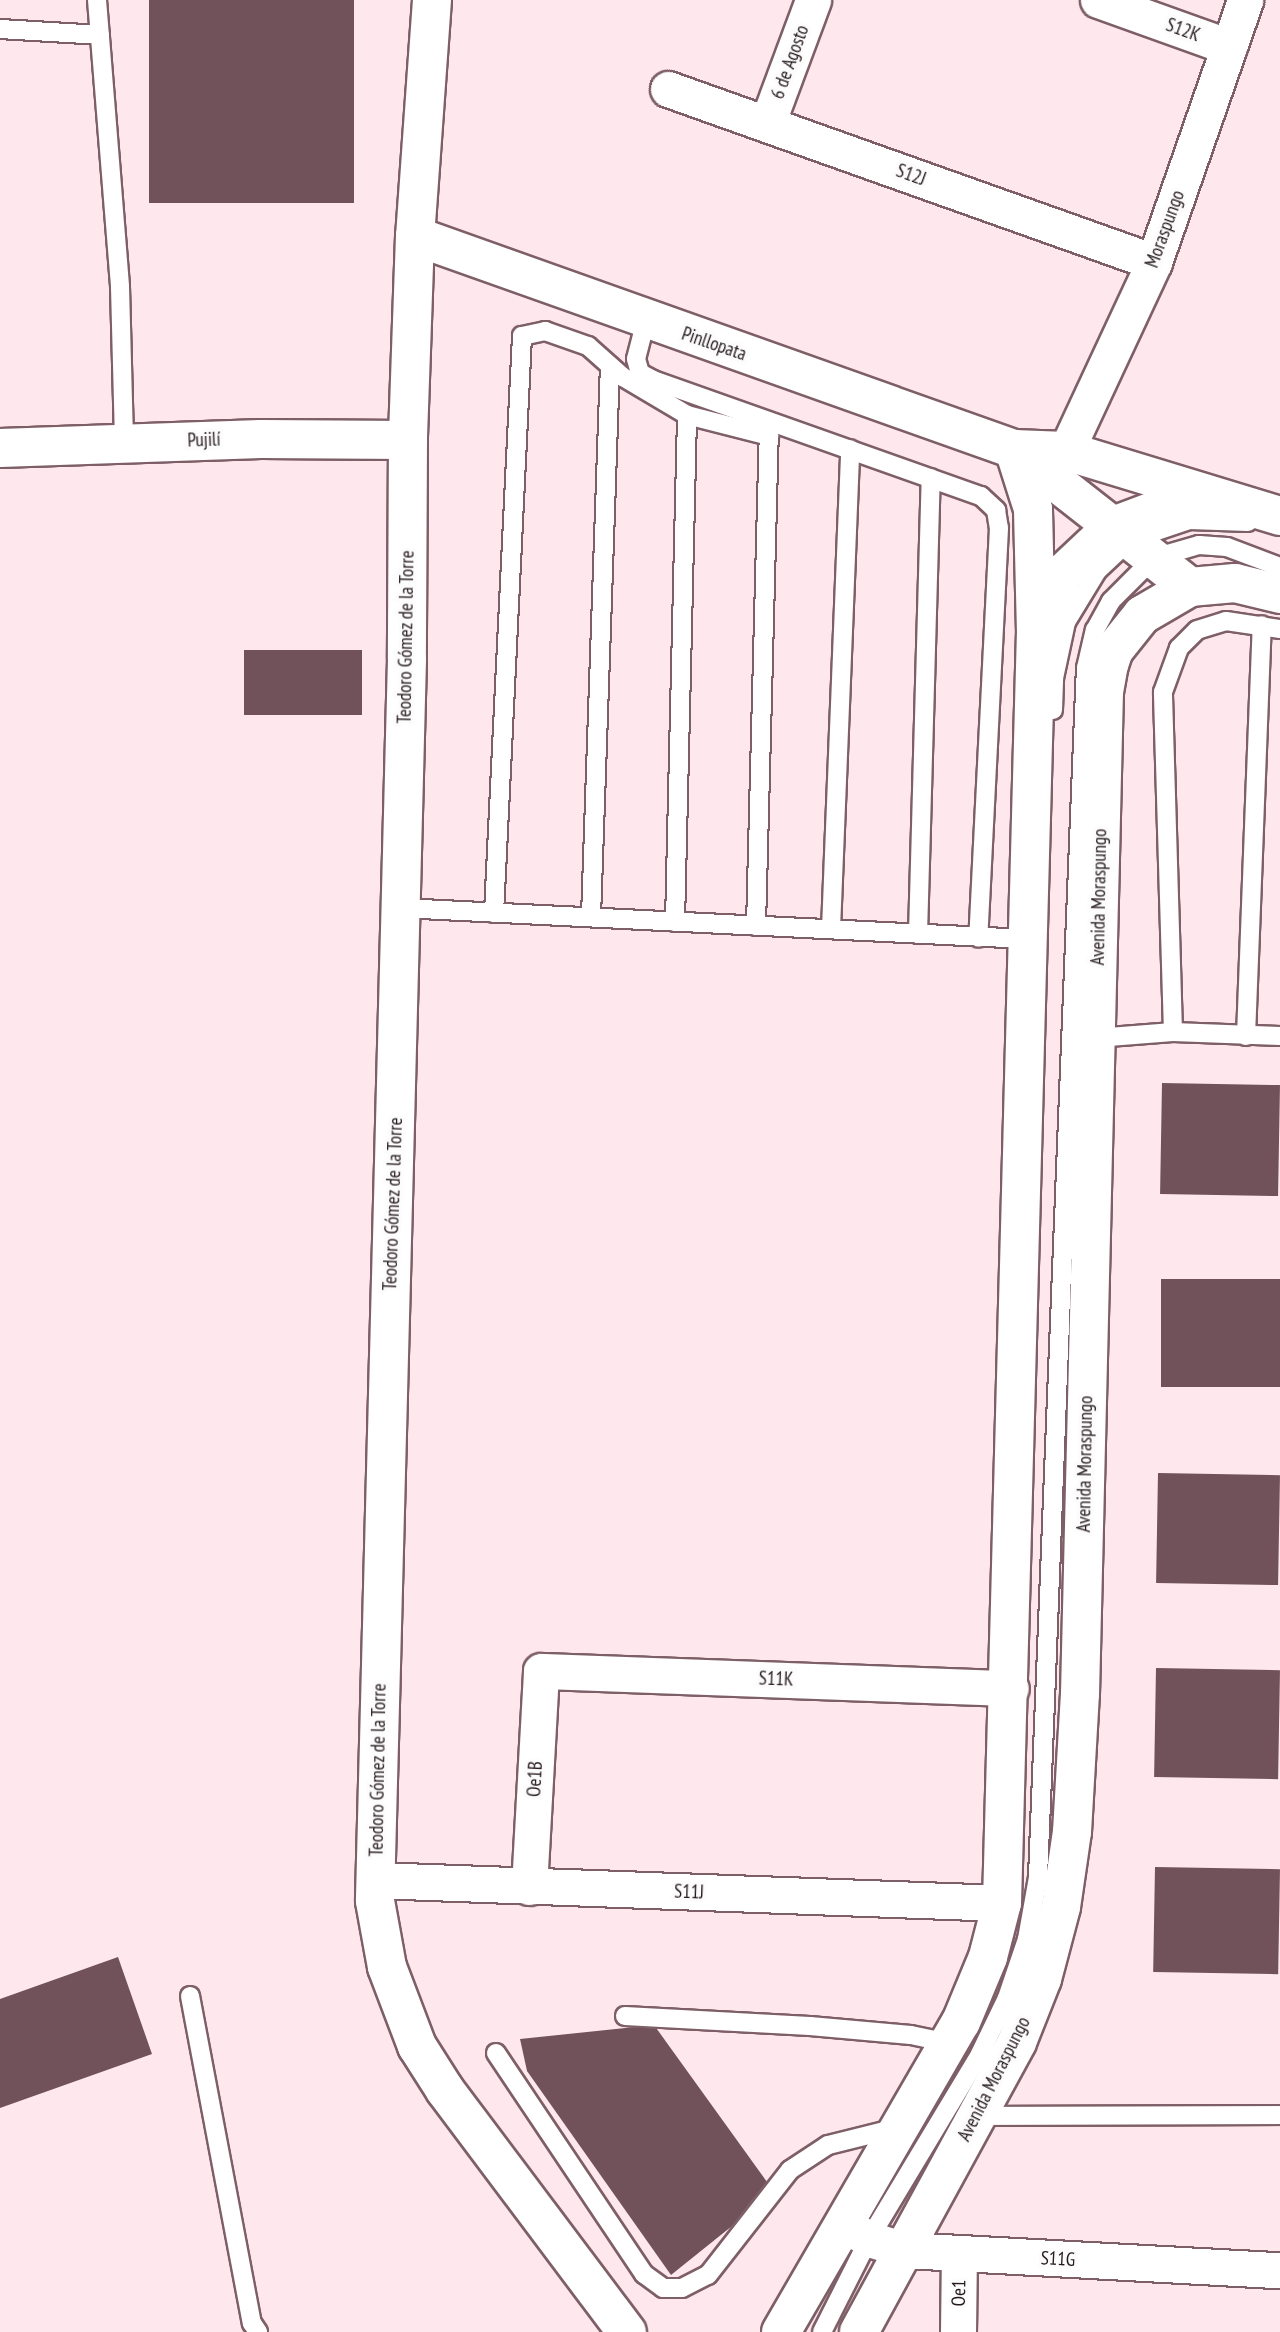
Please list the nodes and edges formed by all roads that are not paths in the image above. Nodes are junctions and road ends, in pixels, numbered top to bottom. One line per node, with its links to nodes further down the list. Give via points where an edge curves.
1 (97, 0): 7 (lane)
2 (432, 0): 11 (street, Teodoro Gómez de la Torre)
3 (813, 0): 10 (street, 6 de Agosto)
4 (1098, 0): 8 (street, S12K)
5 (1245, 0): 8 (street, Moraspungo)
6 (0, 29): 7 (lane)
7 (100, 34): 18 (lane, via 120,287)
8 (1229, 47): 12 (street, Moraspungo)
9 (668, 89): 10 (street, S12J)
10 (767, 124): 12 (street, S12J)
11 (415, 236): 13 (street, Pinllopata); 17 (street, Teodoro Gómez de la Torre)
12 (1154, 262): 22 (street, Moraspungo)
13 (646, 320): 16 (lane, via 636,359 640,373); 21 (street, Pinllopata)
14 (610, 366): 15 (lane); 32 (lane, via 588,346 545,331 522,336); 33 (lane)
15 (687, 415): 16 (lane); 34 (lane)
16 (769, 428): 20 (lane); 36 (lane)
17 (408, 440): 18 (street, Pujilí); 31 (street, Teodoro Gómez de la Torre)
18 (124, 442): 19 (street, Pujilí)
19 (0, 448)
20 (850, 449): 23 (lane); 37 (lane)
21 (1014, 449): 22 (street, Pinllopata); 26 (street, Pinllopata); 30 (street, Avenida Moraspungo, via 1034,509)
22 (1066, 451): 24 (street, Pinllopata)
23 (931, 478): 38 (lane); 39 (lane, via 981,496 996,510 999,528)
24 (1264, 511): 26 (street, Pinllopata, via 1192,502 1164,507)
25 (1280, 528): 26 (lane, via 1236,520 1189,520)
26 (1132, 542): 27 (lane, via 1227,547); 28 (street, Pinllopata); 30 (street, Avenida Moraspungo, via 1063,573); 56 (lane, via 1111,601 1095,630 1086,668 1038,1877 1027,1939 1007,1998 980,2054); 56 (lane, via 1097,570 1066,622 1054,678 1017,1846 1002,1933 971,2018)
27 (1280, 567)
28 (1190, 587): 29 (street, via 1235,583); 43 (street, Avenida Moraspungo, via 1142,615 1114,649 1109,665)
29 (1274, 616): 40 (lane, via 1226,621 1197,630 1178,648 1163,692); 41 (lane)
30 (1036, 634): 35 (street, Avenida Moraspungo)
31 (401, 908): 32 (lane); 46 (street, Teodoro Gómez de la Torre)
32 (494, 913): 33 (lane)
33 (591, 917): 34 (lane)
34 (674, 922): 36 (lane)
35 (1026, 925): 39 (lane); 39 (lane, via 1012,924); 45 (street, Avenida Moraspungo)
36 (756, 926): 37 (lane)
37 (831, 929): 38 (lane)
38 (918, 934): 39 (lane)
39 (978, 937)
40 (1172, 1032): 41 (lane); 43 (lane)
41 (1246, 1036): 42 (lane)
42 (1280, 1036)
43 (1096, 1038): 54 (street, Avenida Moraspungo, via 1080,1694 1072,1832 1061,1907 1042,1979 1017,2042)
44 (541, 1671): 45 (street, S11K); 47 (street, Oe1B)
45 (1011, 1688): 48 (street, Avenida Moraspungo)
46 (375, 1880): 47 (street, S11J); 61 (street, Teodoro Gómez de la Torre, via 387,1966 417,2046)
47 (529, 1887): 48 (street, S11J)
48 (1002, 1903): 51 (street, Avenida Moraspungo, via 988,1957)
49 (190, 1996): 60 (lane, via 252,2323)
50 (625, 2016): 51 (lane, via 835,2028)
51 (948, 2043): 55 (street, Avenida Moraspungo)
52 (496, 2053): 55 (lane, via 644,2274 663,2288 682,2288 708,2276 800,2164 828,2145)
53 (1280, 2115): 54 (lane)
54 (976, 2116): 56 (street, Avenida Moraspungo)
55 (900, 2127): 56 (street, Avenida Moraspungo)
56 (866, 2236): 57 (street, S11G); 59 (street, Avenida Moraspungo); 62 (street, Avenida Moraspungo)
57 (959, 2254): 58 (street, S11G); 63 (street, Oe1)
58 (1280, 2270)
59 (790, 2329)
60 (258, 2332)
61 (627, 2332)
62 (859, 2332)
63 (958, 2332)

